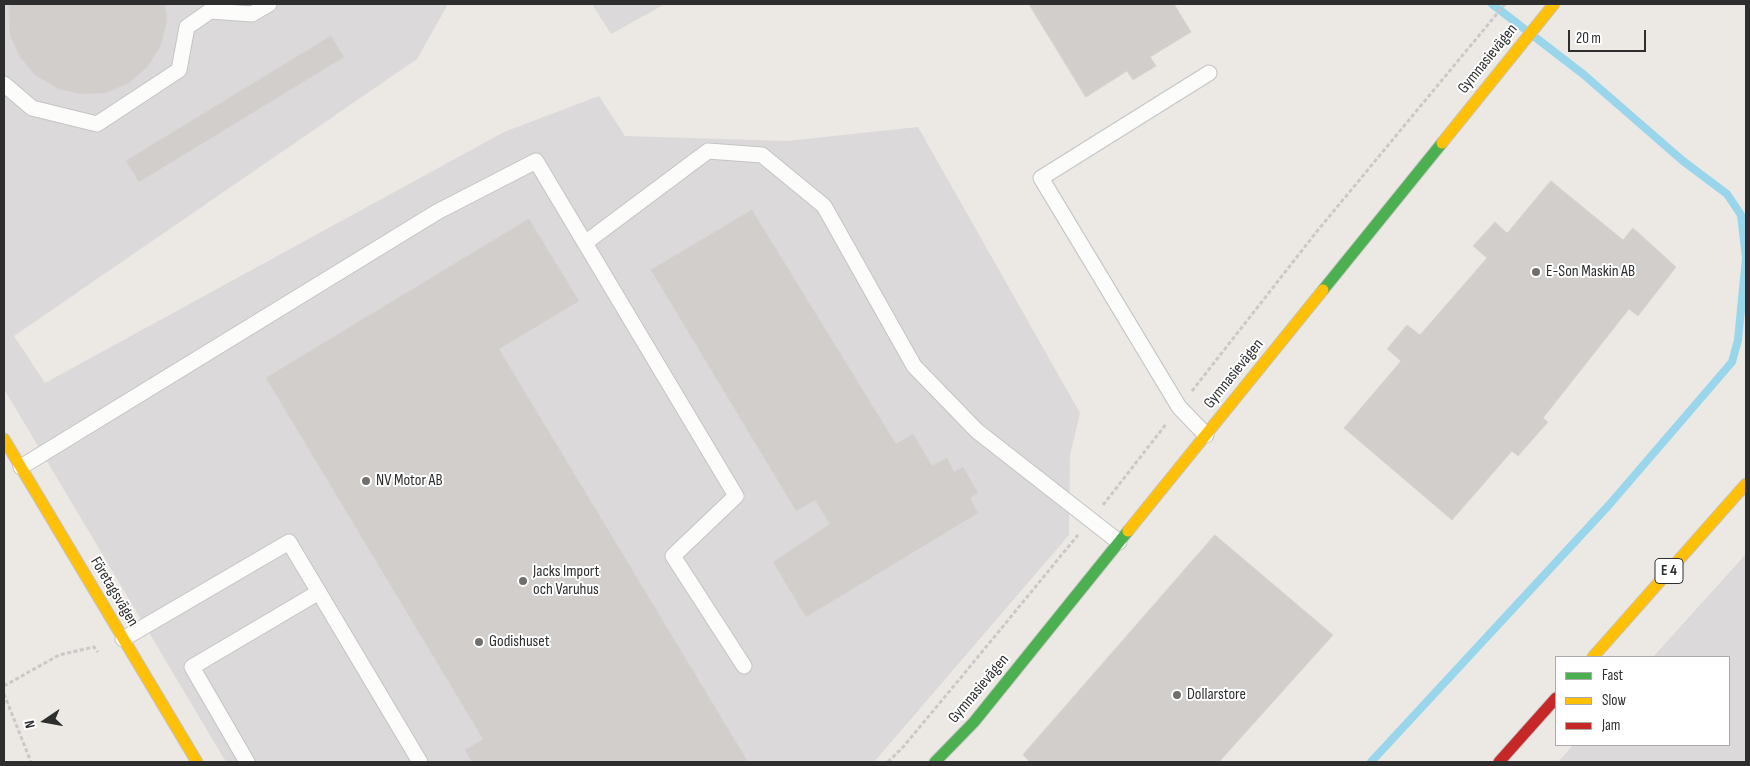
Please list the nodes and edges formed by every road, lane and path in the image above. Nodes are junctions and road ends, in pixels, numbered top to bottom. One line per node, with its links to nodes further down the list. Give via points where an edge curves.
1 (269, 4): 5 (lane, via 252,14 210,12 187,27 179,70 97,124 32,108)
2 (1505, 4): 7 (path, via 1318,230)
3 (1554, 4): 8 (main road, Gymnasievägen)
4 (1209, 73): 7 (lane, via 1041,178)
5 (4, 84)
6 (585, 243): 10 (lane, via 536,161 438,212); 12 (lane, via 708,151 762,155 824,206 914,366 977,431); 18 (lane, via 736,496 673,556)
7 (1179, 407): 8 (lane); 12 (path)
8 (1206, 434): 13 (main road, Gymnasievägen)
9 (4, 439): 10 (main road, Företagsvägen)
10 (21, 468): 15 (main road, Företagsvägen)
11 (1746, 484): 17 (main road, E 4)
12 (1090, 520): 13 (lane); 26 (path)
13 (1119, 542): 27 (main road, Gymnasievägen, via 974,722)
14 (319, 592): 15 (lane, via 290,542); 24 (lane, via 192,667); 25 (lane)
15 (123, 639): 23 (main road, Företagsvägen)
16 (99, 654): 19 (path, via 94,647 59,655)
17 (1593, 656)
18 (744, 666)
19 (4, 686)
20 (4, 694): 22 (path)
21 (1555, 699): 28 (main road)
22 (31, 762)
23 (197, 762)
24 (247, 762)
25 (420, 762)
26 (888, 762)
27 (935, 762)
28 (1499, 762)

